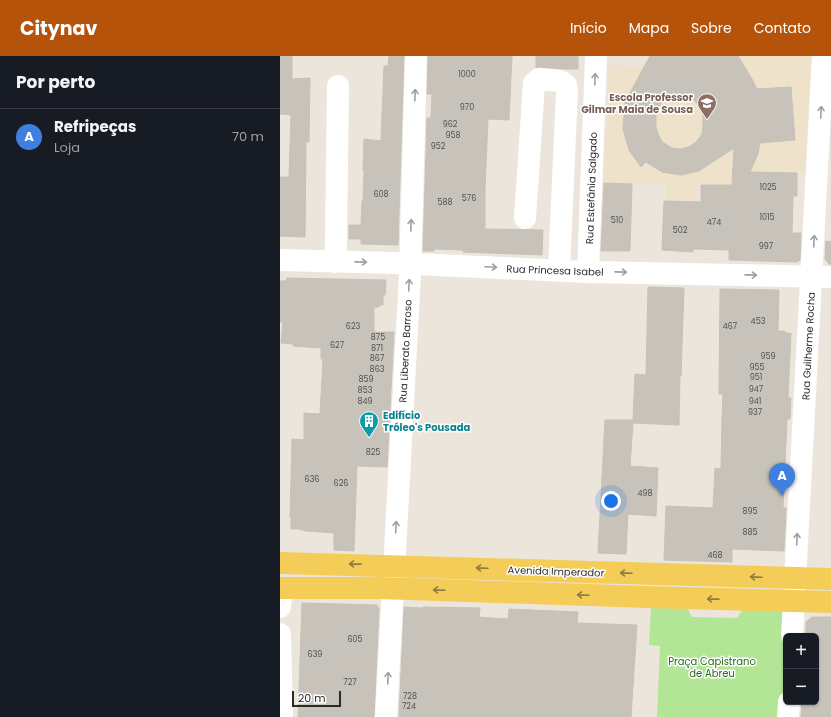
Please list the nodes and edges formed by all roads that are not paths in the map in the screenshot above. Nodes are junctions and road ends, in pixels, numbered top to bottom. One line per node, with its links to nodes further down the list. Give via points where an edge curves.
1 (416, 56): 9 (street, Rua Liberato Barroso, one-way to 1)
2 (596, 56): 11 (street, Rua Estefânia Salgado, one-way to 2)
3 (823, 56): 5 (street, Rua Guilherme Rocha, one-way to 3)
4 (338, 86): 8 (street)
5 (824, 174): 12 (street, Rua Guilherme Rocha, one-way to 5)
6 (525, 218): 10 (street, via 534,83 539,80 560,81 566,85 567,91)
7 (280, 260): 8 (street, Rua Princesa Isabel)
8 (335, 262): 9 (street, Rua Princesa Isabel, one-way to 9)
9 (410, 264): 10 (street, Rua Princesa Isabel, one-way to 10); 14 (street, Rua Liberato Barroso, one-way to 9)
10 (559, 270): 11 (street, Rua Princesa Isabel)
11 (588, 272): 12 (street, Rua Princesa Isabel, one-way to 12)
12 (821, 276): 15 (street, Rua Guilherme Rocha, one-way to 12)
13 (280, 562): 14 (main road, Avenida Imperador, one-way to 13)
14 (394, 566): 15 (main road, Avenida Imperador, one-way to 14); 17 (street, Rua Liberato Barroso)
15 (795, 578): 16 (main road, Avenida Imperador); 19 (street, Rua Guilherme Rocha)
16 (831, 579)
17 (393, 588): 18 (main road); 19 (main road, one-way to 17); 25 (street, Rua Liberato Barroso, one-way to 17)
18 (282, 594)
19 (794, 601): 20 (main road); 21 (street, Rua Guilherme Rocha)
20 (831, 602)
21 (792, 633)
22 (280, 634): 24 (street)
23 (789, 705): 26 (street)
24 (282, 717)
25 (386, 717)
26 (788, 717)

